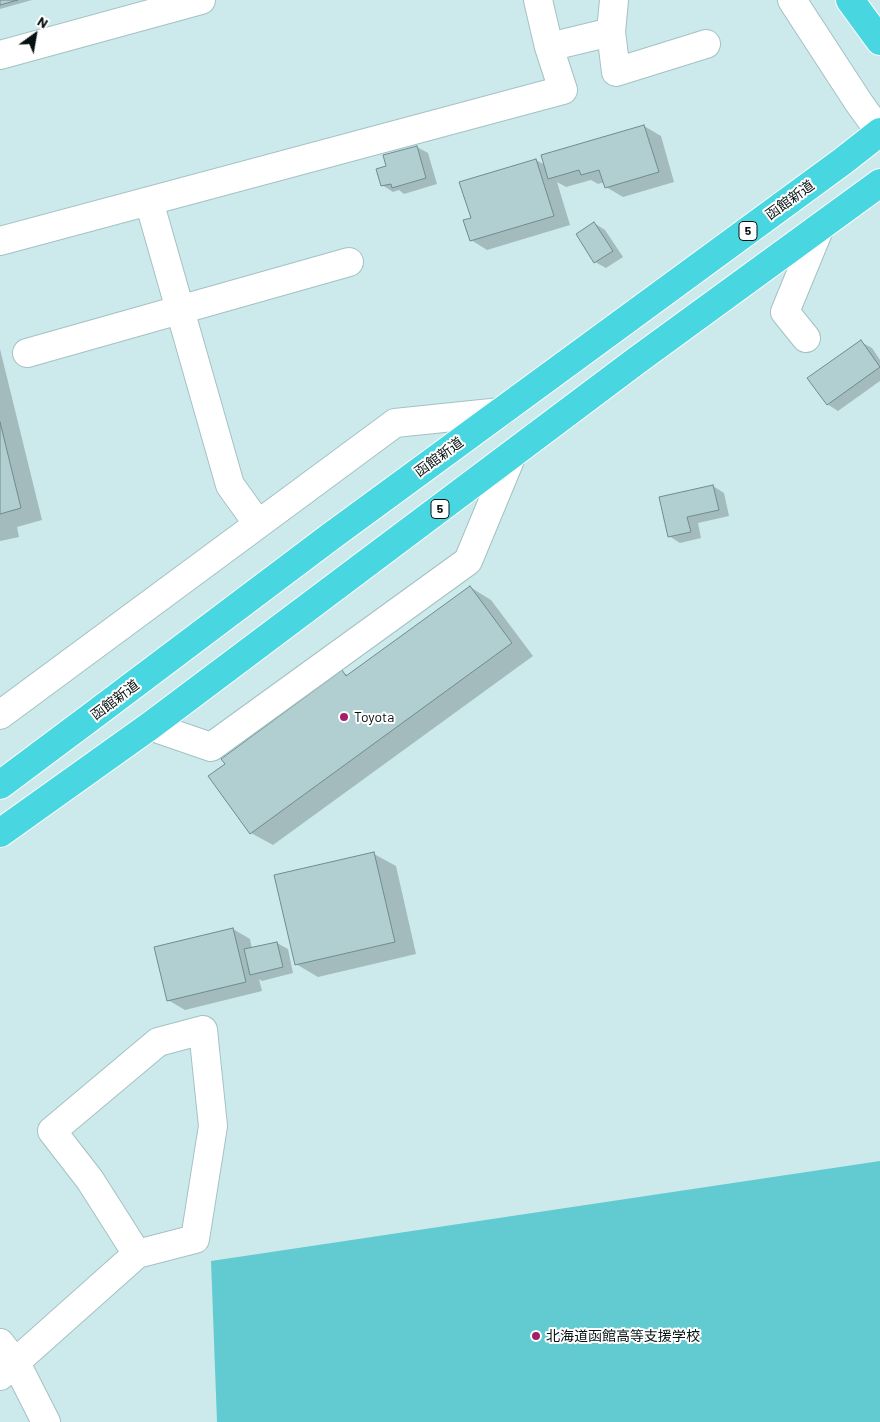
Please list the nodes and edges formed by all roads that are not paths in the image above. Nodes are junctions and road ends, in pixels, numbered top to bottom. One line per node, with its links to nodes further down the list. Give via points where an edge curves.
1 (201, 0): 10 (street)
2 (538, 0): 9 (street)
3 (614, 0): 6 (street)
4 (792, 0): 11 (street)
5 (850, 0): 7 (highway)
6 (610, 32): 8 (street, via 616,72); 9 (street)
7 (880, 41)
8 (706, 44)
9 (549, 47): 13 (street, via 562,90)
10 (0, 55)
11 (880, 132): 20 (highway, 函館新道 / 5)
12 (880, 183): 14 (highway, 5)
13 (149, 201): 15 (street); 17 (street)
14 (820, 227): 18 (street, via 785,312); 21 (highway, 5)
15 (0, 241)
16 (349, 262): 17 (street)
17 (180, 310): 19 (street); 22 (street, via 230,485)
18 (806, 338)
19 (27, 353)
20 (501, 412): 22 (street, via 395,423); 25 (highway, 函館新道 / 5)
21 (512, 455): 24 (highway, 5); 24 (street, via 468,561 211,747)
22 (258, 524): 23 (street)
23 (2, 710)
24 (150, 726): 26 (highway, 5)
25 (0, 784)
26 (0, 833)
27 (137, 1254): 27 (street, via 195,1239 213,1126 203,1030 158,1042 52,1131 90,1180); 28 (street)
28 (5, 1361): 29 (street)
29 (46, 1422)

